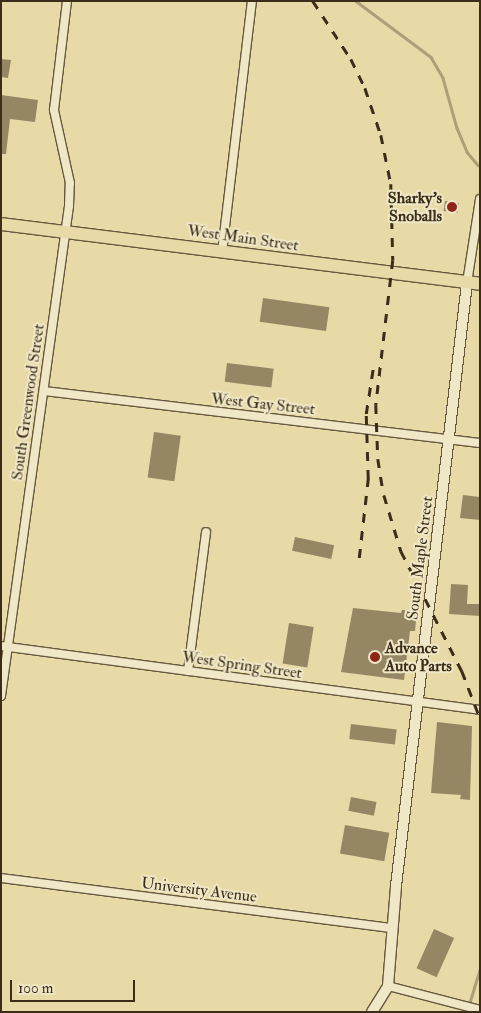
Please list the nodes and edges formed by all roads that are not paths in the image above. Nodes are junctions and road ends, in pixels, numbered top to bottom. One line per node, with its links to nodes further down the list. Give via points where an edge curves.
1 (68, 1): 5 (street, South Greenwood Street, via 54,110 70,183)
2 (252, 1): 6 (street)
3 (480, 199): 7 (street)
4 (1, 224): 5 (main road, West Main Street)
5 (64, 232): 6 (main road, West Main Street); 8 (street, South Greenwood Street)
6 (222, 252): 7 (main road, West Main Street)
7 (474, 284): 9 (street, South Maple Street)
8 (44, 392): 9 (street, West Gay Street); 12 (street, South Greenwood Street)
9 (450, 439): 10 (street, West Gay Street); 15 (street, South Maple Street)
10 (480, 443)
11 (206, 532): 13 (street)
12 (5, 646): 13 (street, West Spring Street); 14 (street, South Greenwood Street)
13 (188, 671): 15 (street, West Spring Street)
14 (1, 696)
15 (419, 702): 16 (street, West Spring Street); 18 (street, South Maple Street)
16 (480, 710)
17 (1, 878): 18 (street, University Avenue)
18 (393, 928): 19 (street, South Maple Street)
19 (388, 986): 20 (street); 21 (street, South Maple Street)
20 (480, 1010)
21 (372, 1012)

